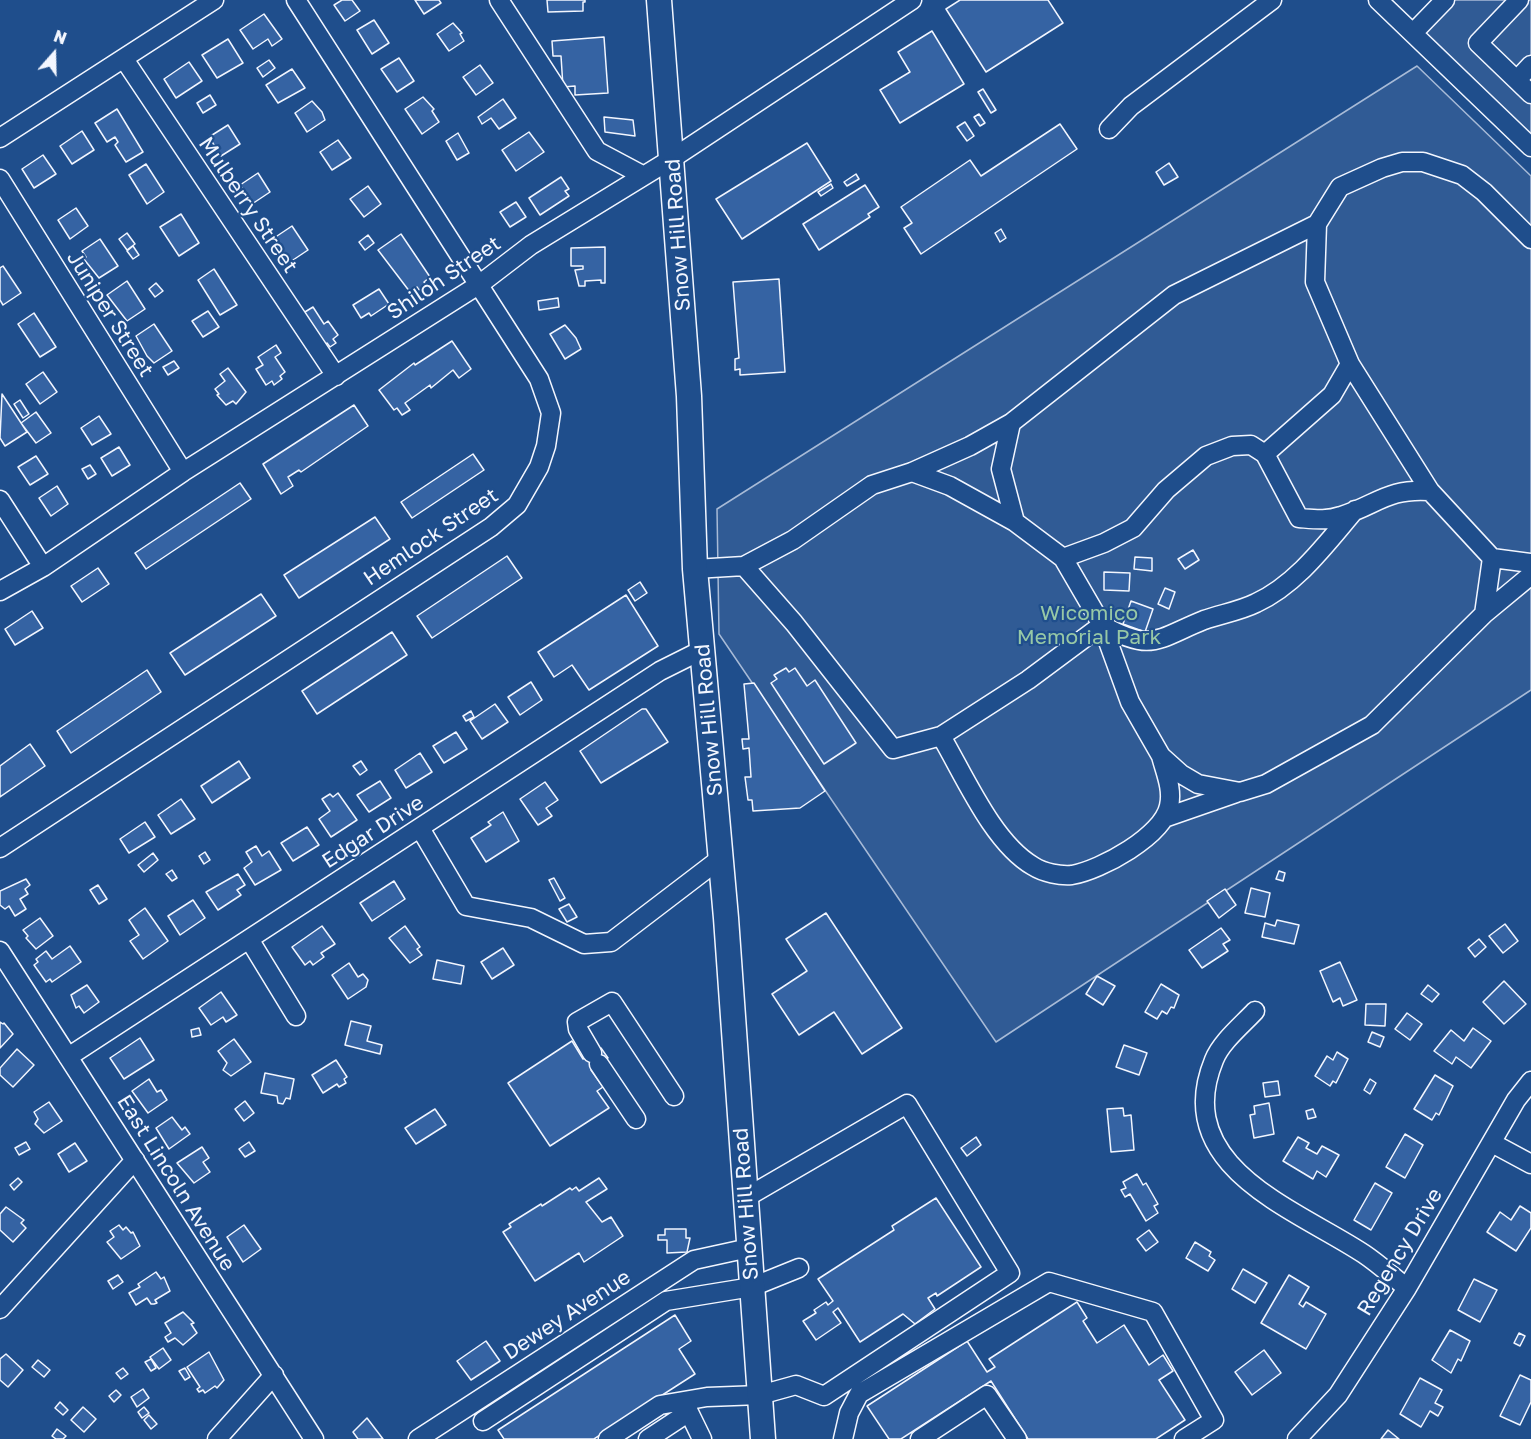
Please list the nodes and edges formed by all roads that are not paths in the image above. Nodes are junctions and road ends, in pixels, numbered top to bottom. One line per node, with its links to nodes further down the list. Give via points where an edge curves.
1 (214, 0): 11 (street)
2 (296, 0): 23 (street, Hemlock Street)
3 (499, 0): 19 (street, via 597,151)
4 (659, 0): 18 (main road, Snow Hill Road)
5 (912, 0): 18 (street, Shiloh Street)
6 (1272, 0): 15 (street, via 1131,106)
7 (1378, 0): 10 (street)
8 (1445, 0): 10 (street)
9 (1519, 0): 13 (street, via 1478,43)
10 (1413, 33): 17 (street)
11 (124, 59): 16 (street); 25 (street, Mulberry Street)
12 (1531, 65): 13 (street)
13 (1517, 80): 14 (street)
14 (1531, 94)
15 (1109, 129)
16 (0, 138)
17 (1531, 147)
18 (673, 158): 19 (street, Shiloh Street); 41 (main road, Snow Hill Road, via 689,396)
19 (644, 176): 23 (street, Shiloh Street, via 531,245)
20 (0, 179): 28 (street, Juniper Street)
21 (1317, 224): 22 (street, via 1340,187 1382,168 1402,162 1423,162 1462,175); 24 (street, via 1315,282); 26 (street, via 1174,295)
22 (1531, 239)
23 (480, 284): 25 (street, Shiloh Street); 52 (street, Hemlock Street, via 539,379 551,413 539,467 516,505 491,527)
24 (1350, 364): 27 (street, via 1332,395); 30 (street)
25 (336, 376): 28 (street, Shiloh Street)
26 (1011, 423): 29 (street); 34 (street, via 1002,469)
27 (1264, 454): 33 (street); 36 (street, via 1251,445 1232,446 1206,456 1166,490 1133,528)
28 (183, 472): 39 (street, Shiloh Street)
29 (912, 472): 34 (street, via 950,486); 40 (street, via 872,485 793,540)
30 (1430, 492): 32 (street, via 1411,490 1380,497); 37 (street)
31 (0, 500): 39 (street)
32 (1355, 510): 33 (street, via 1320,520); 35 (street)
33 (1299, 518): 35 (street, via 1316,534)
34 (1015, 522): 36 (street)
35 (1322, 549): 45 (street, via 1278,591 1254,605 1203,621 1172,636 1140,641)
36 (1063, 558): 45 (street)
37 (1492, 558): 38 (street); 44 (street)
38 (1531, 563)
39 (43, 567): 43 (street, Shiloh Street)
40 (744, 567): 41 (street); 47 (street, via 794,623 893,749)
41 (695, 569): 46 (main road, Snow Hill Road)
42 (1531, 575): 44 (street)
43 (0, 591)
44 (1484, 614): 49 (street, via 1372,725 1266,784)
45 (1102, 625): 47 (street, via 1029,680); 48 (street, via 1130,702)
46 (704, 649): 51 (street, Edgar Drive, via 660,671); 53 (main road, Snow Hill Road)
47 (941, 736): 50 (street, via 1005,842 1033,866 1057,875 1093,869 1156,832)
48 (1161, 756): 49 (street, via 1198,784); 50 (street, via 1170,790)
49 (1240, 792): 50 (street)
50 (1164, 819)
51 (420, 828): 53 (street, via 466,906 531,918 584,944 611,942); 54 (street, Edgar Drive)
52 (0, 848)
53 (721, 858): 65 (main road, Snow Hill Road)
54 (249, 939): 57 (street); 58 (street, Edgar Drive)
55 (0, 951): 58 (street, East Lincoln Avenue)
56 (1255, 1011): 69 (street, via 1214,1058 1203,1098 1214,1141 1230,1166 1250,1184 1365,1254)
57 (296, 1016)
58 (68, 1057): 63 (street, East Lincoln Avenue)
59 (1531, 1081): 62 (street, Regency Drive)
60 (674, 1096): 61 (street, via 612,1002 577,1022)
61 (636, 1119)
62 (1492, 1143): 64 (street); 69 (street, Regency Drive)
63 (135, 1160): 70 (street); 71 (street, East Lincoln Avenue)
64 (1531, 1164)
65 (747, 1197): 66 (main road, Snow Hill Road); 72 (street, via 907,1104 1010,1273 824,1396 796,1385)
66 (749, 1248): 68 (main road, Snow Hill Road); 77 (street, Dewey Avenue, via 694,1260)
67 (799, 1268): 68 (street)
68 (752, 1287): 72 (main road, Snow Hill Road); 74 (street, via 666,1301)
69 (1407, 1288): 86 (street, Regency Drive, via 1338,1395)
70 (0, 1309)
71 (274, 1375): 75 (street); 76 (street, East Lincoln Avenue)
72 (760, 1395): 73 (street, via 707,1396); 81 (main road, Snow Hill Road)
73 (687, 1407): 78 (street, via 660,1405); 79 (street); 80 (street)
74 (483, 1420)
75 (217, 1439)
76 (314, 1439)
77 (418, 1439)
78 (608, 1439)
79 (648, 1439)
80 (702, 1439)
81 (764, 1439)
82 (843, 1439): 85 (street, via 849,1413 859,1394 1049,1282 1153,1311 1214,1420)
83 (920, 1439): 84 (street, via 987,1395)
84 (1017, 1439)
85 (1185, 1439)
86 (1297, 1439)

